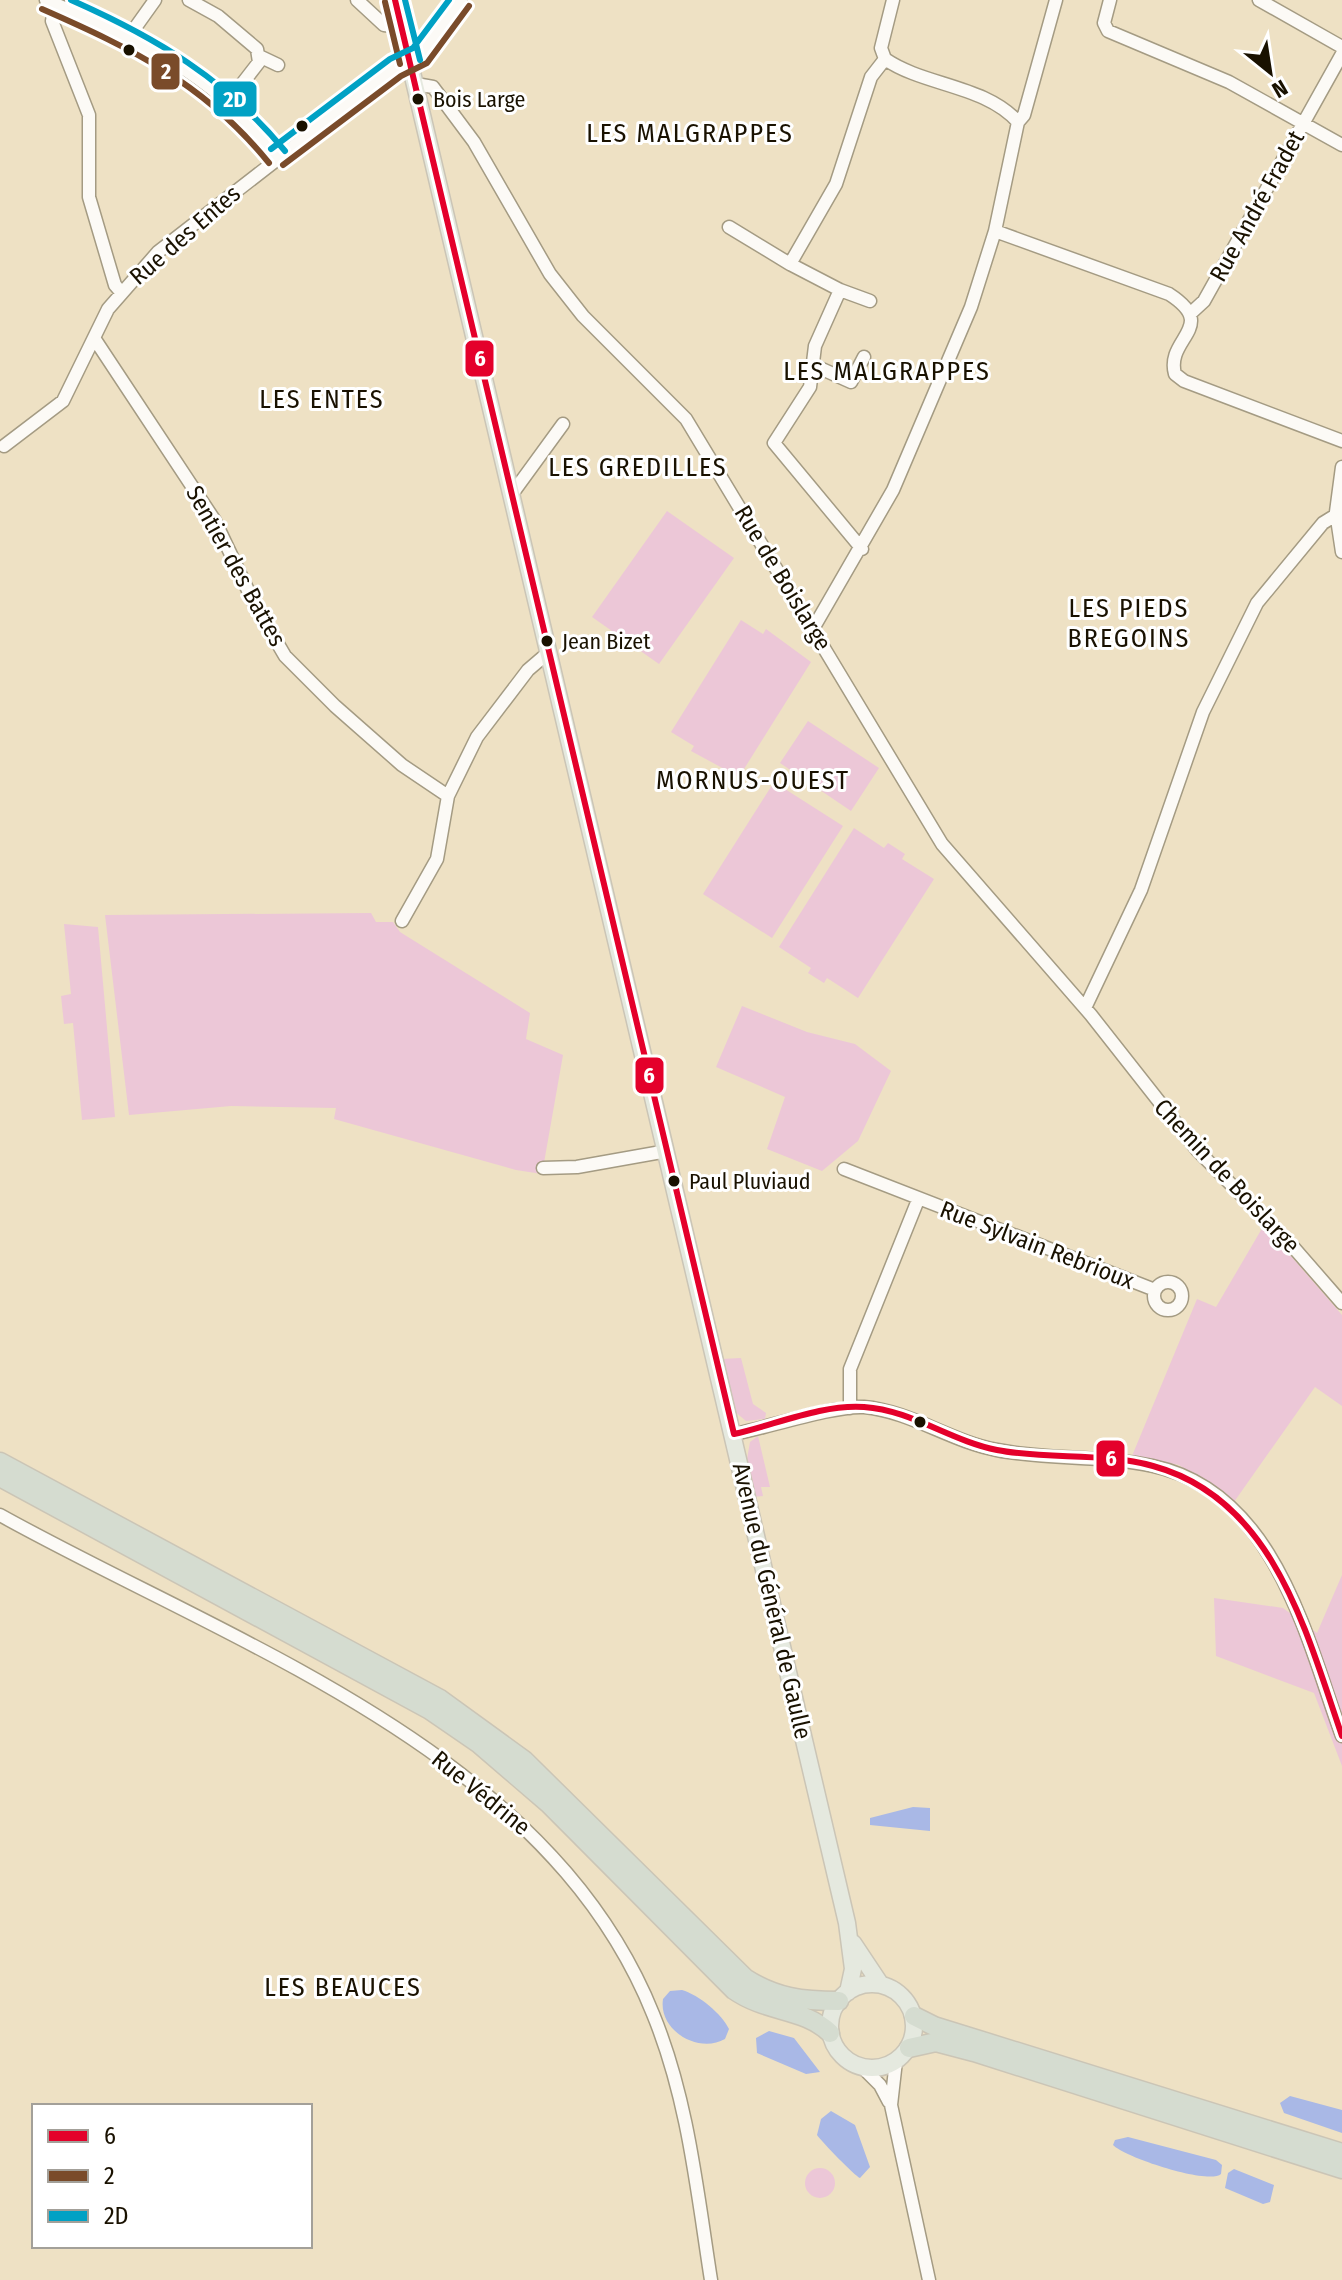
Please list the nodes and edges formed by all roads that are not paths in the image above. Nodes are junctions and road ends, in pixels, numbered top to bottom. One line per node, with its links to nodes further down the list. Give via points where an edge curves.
1 (155, 0): 12 (street)
2 (189, 0): 15 (street, via 218,16)
3 (357, 0): 11 (street, via 384,25)
4 (395, 0): 11 (main road, Avenue du Général de Gaulle)
5 (461, 0): 17 (street, Rue des Entes, via 429,47)
6 (893, 0): 16 (street, via 881,48)
7 (1056, 0): 21 (street)
8 (1110, 0): 22 (street, via 1104,23 1108,31 1229,82)
9 (1259, 0): 13 (street)
10 (51, 2): 12 (street); 29 (street, via 52,21 87,109 89,197)
11 (401, 27): 17 (main road, Avenue du Général de Gaulle)
12 (130, 35): 20 (street)
13 (1342, 47)
14 (1342, 54): 22 (street, Rue André Fradet)
15 (259, 56): 18 (street); 20 (street)
16 (885, 59): 21 (street, via 977,97); 27 (street, via 871,77 836,184)
17 (410, 62): 19 (main road, Avenue du Général de Gaulle); 24 (street, Rue des Entes, via 396,67)
18 (278, 65)
19 (416, 84): 39 (main road, Avenue du Général de Gaulle); 43 (street, Rue de Boislarge, via 433,87 474,142 533,248 583,316 686,419)
20 (228, 102): 24 (street)
21 (1018, 122): 26 (street)
22 (1303, 124): 23 (street); 31 (street, Rue André Fradet, via 1204,301)
23 (1342, 145)
24 (277, 157): 29 (street, Rue des Entes, via 179,234)
25 (729, 227): 27 (street)
26 (995, 231): 31 (street, via 1169,294); 41 (street, via 959,338)
27 (790, 264): 28 (street)
28 (840, 290): 30 (street); 34 (street, via 815,346)
29 (121, 292): 32 (street, Rue des Entes)
30 (870, 301)
31 (1191, 313): 36 (street, Rue André Fradet, via 1191,326 1174,360 1175,374)
32 (94, 338): 37 (street, Rue des Entes, via 63,401); 45 (street, Sentier des Battes, via 215,521 285,656 402,765)
33 (864, 357): 34 (street, via 851,382)
34 (813, 365): 41 (street, via 810,387 774,443)
35 (563, 424): 39 (street)
36 (1342, 441)
37 (1, 446)
38 (1342, 467): 40 (street)
39 (512, 494): 44 (main road, Avenue du Général de Gaulle)
40 (1336, 515): 42 (street); 47 (street, via 1323,523 1257,603 1203,712 1141,890)
41 (862, 549): 43 (street)
42 (1342, 552)
43 (814, 627): 47 (street, Rue de Boislarge, via 929,827)
44 (549, 652): 45 (street, via 528,670 484,727); 48 (main road, Avenue du Général de Gaulle)
45 (448, 796): 46 (street, via 439,853)
46 (402, 921)
47 (1085, 1008): 53 (street, Chemin de Boislarge, via 1198,1151)
48 (667, 1151): 49 (street); 55 (main road, Avenue du Général de Gaulle)
49 (543, 1168)
50 (844, 1169): 51 (street, Rue Sylvain Rebrioux)
51 (918, 1200): 52 (street, Rue Sylvain Rebrioux); 54 (street, Rue Sylvain Rebrioux, via 850,1369)
52 (1155, 1290)
53 (1342, 1303)
54 (850, 1408): 55 (street); 59 (street, via 874,1408 995,1450 1143,1464 1204,1487 1244,1521 1283,1576)
55 (734, 1434): 60 (main road, Avenue du Général de Gaulle)
56 (0, 1462): 62 (highway, via 440,1699 524,1760 745,1978 792,1999)
57 (0, 1477): 64 (highway, via 430,1710 549,1804 734,1990 762,2007 814,2019)
58 (0, 1515): 70 (street, Rue Védrine, via 276,1660 403,1734 492,1796 556,1858 613,1933 654,2015 686,2121)
59 (1342, 1736)
60 (851, 1941): 61 (main road, Avenue du Général de Gaulle); 62 (main road, Avenue du Général de Gaulle, via 853,1969)
61 (881, 1985): 62 (main road, via 870,1984); 63 (main road, via 903,1997)
62 (843, 1996): 64 (main road)
63 (914, 2016): 65 (main road); 68 (highway)
64 (830, 2033): 66 (main road, via 838,2051)
65 (902, 2055): 66 (main road, via 874,2069); 67 (street); 69 (highway, via 936,2042)
66 (863, 2068): 67 (street)
67 (891, 2105): 71 (street)
68 (1342, 2153)
69 (1342, 2169)
70 (711, 2280)
71 (929, 2280)

